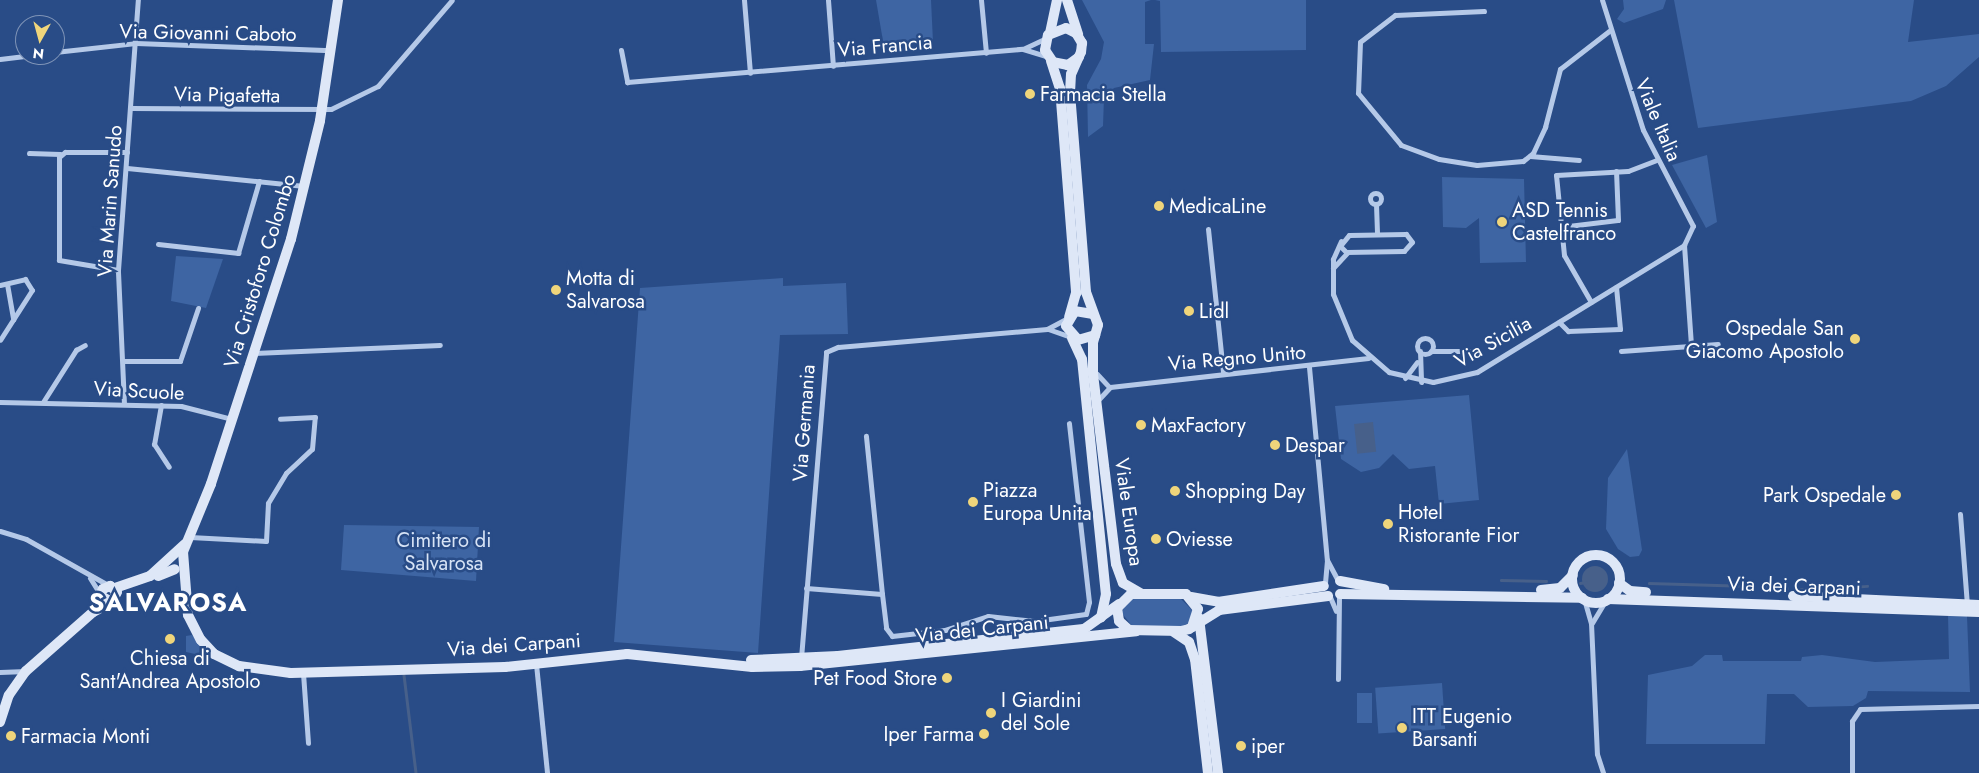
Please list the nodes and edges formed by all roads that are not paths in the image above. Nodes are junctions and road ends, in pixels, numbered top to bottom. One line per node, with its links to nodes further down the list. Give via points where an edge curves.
1 (138, 0): 14 (street, Via Marin Sanudo)
2 (338, 0): 16 (street, Via Cristoforo Colombo)
3 (452, 0): 27 (street, via 378,86)
4 (744, 0): 25 (street)
5 (828, 0): 24 (street)
6 (981, 0): 19 (street)
7 (1057, 0): 13 (street, Viale Europa)
8 (1066, 0): 12 (street, Viale Europa)
9 (1602, 0): 11 (street, Viale Italia)
10 (1484, 11): 31 (street, via 1388,19 1360,42 1358,93 1395,138 1410,150 1477,165 1505,166)
11 (1609, 31): 31 (street, via 1560,69 1545,127); 33 (street, Viale Italia)
12 (1078, 35): 13 (street, via 1063,28); 22 (street, Viale Europa, via 1082,46)
13 (1048, 36): 15 (street, Via Francia); 23 (street, Viale Europa)
14 (136, 43): 16 (street, Via Giovanni Caboto); 18 (street, Via Giovanni Caboto); 26 (street, Via Marin Sanudo)
15 (1023, 49): 19 (street, Via Francia); 23 (street, Via Francia)
16 (331, 50): 27 (street, Via Cristoforo Colombo)
17 (621, 50): 25 (street, Via Francia, via 627,82)
18 (65, 51)
19 (986, 53): 24 (street, Via Francia)
20 (15, 57): 21 (street)
21 (0, 58)
22 (1079, 58): 23 (street, via 1065,65); 53 (street, Viale Europa, via 1070,86 1072,140 1086,292)
23 (1049, 59): 54 (street, Viale Europa, via 1060,88 1076,290)
24 (833, 66): 25 (street, Via Francia)
25 (750, 73)
26 (131, 108): 27 (street, Via Pigafetta); 29 (street, Via Marin Sanudo)
27 (322, 112): 37 (street, Via Cristoforo Colombo)
28 (29, 152): 30 (street)
29 (128, 152): 30 (street); 34 (street, Via Marin Sanudo)
30 (60, 154): 47 (street, via 59,260)
31 (1530, 156): 32 (street)
32 (1579, 160)
33 (1656, 160): 35 (street); 44 (street, Viale Italia, via 1693,226)
34 (126, 168): 36 (street); 47 (street, Via Marin Sanudo)
35 (1616, 172): 39 (street, via 1618,220); 39 (street, via 1556,175)
36 (259, 181): 37 (street); 43 (street, via 238,253)
37 (304, 186): 70 (street, Via Cristoforo Colombo)
38 (1376, 204): 41 (street)
39 (1560, 226): 51 (street, via 1564,255)
40 (1208, 229): 75 (street)
41 (1377, 234): 42 (street, via 1348,235); 45 (street, via 1407,234 1411,245 1404,251)
42 (1341, 241): 45 (street, via 1342,250); 46 (street, Via Sicilia)
43 (158, 244)
44 (1684, 245): 50 (street, Via Sicilia); 64 (street)
45 (1350, 252): 46 (street)
46 (1333, 268): 71 (street, Via Sicilia, via 1338,315)
47 (118, 270): 72 (street, Via Marin Sanudo)
48 (7, 284): 49 (street); 55 (street); 55 (street, via 25,279 32,290)
49 (0, 285)
50 (1616, 288): 51 (street, Via Sicilia); 56 (street, via 1620,329 1568,331)
51 (1591, 302): 56 (street, Via Sicilia)
52 (198, 308): 72 (street, via 180,361)
53 (1093, 314): 54 (street, via 1082,309); 58 (street, Viale Europa, via 1098,323)
54 (1068, 317): 57 (street, Via Germania); 59 (street, Viale Europa)
55 (14, 319): 60 (street)
56 (1559, 322): 77 (street, Via Sicilia, via 1471,375)
57 (1047, 329): 59 (street, Via Germania); 99 (street, Via Germania, via 827,351)
58 (1095, 335): 59 (street, via 1083,341); 69 (street, Viale Europa)
59 (1072, 337): 103 (street, Viale Europa, via 1082,359)
60 (0, 340)
61 (1718, 344): 64 (street)
62 (85, 345): 80 (street, via 66,364)
63 (440, 345): 70 (street)
64 (1692, 346): 68 (street)
65 (1420, 351): 66 (street); 66 (street, via 1417,344 1425,338 1432,341); 73 (street)
66 (1431, 351): 67 (street)
67 (1472, 351)
68 (1621, 351)
69 (1093, 352): 78 (street, via 1098,378); 87 (street, Viale Europa)
70 (254, 353): 83 (street, Via Cristoforo Colombo)
71 (1368, 358): 74 (street, Via Regno Unito); 76 (street, Via Sicilia)
72 (123, 361): 81 (street, Via Marin Sanudo)
73 (1417, 361): 76 (street); 77 (street)
74 (1309, 367): 75 (street, Via Regno Unito); 92 (street)
75 (1222, 372): 78 (street, Via Regno Unito)
76 (1405, 378): 77 (street, Via Sicilia)
77 (1421, 382)
78 (1110, 387): 87 (street, via 1099,398)
79 (0, 402): 80 (street, Via Scuole)
80 (43, 402): 81 (street, Via Scuole)
81 (124, 404): 82 (street, Via Scuole)
82 (161, 405): 83 (street, Via Scuole); 88 (street, via 154,444)
83 (232, 419): 91 (street, Via Cristoforo Colombo)
84 (280, 419): 91 (street, via 315,417 312,449 286,474 268,503 266,541)
85 (1069, 423): 102 (street, via 1088,593 1086,614 1035,620 988,616 945,630 892,636 886,628)
86 (866, 436): 102 (street)
87 (1105, 461): 104 (street, Viale Europa, via 1118,573 1128,587)
88 (169, 467)
89 (1960, 514): 110 (street)
90 (0, 531): 94 (street, via 26,539)
91 (188, 540): 93 (street, Via Cristoforo Colombo)
92 (1327, 560): 96 (street); 101 (street)
93 (177, 563): 98 (street, via 138,582); 107 (street); 128 (street, Via dei Carpani, via 192,626 214,654 248,668)
94 (88, 575): 98 (street); 107 (street)
95 (1573, 575): 97 (street, via 1582,560 1598,555 1615,565); 100 (street, via 1552,590); 106 (street)
96 (1338, 580): 100 (street, via 1374,589); 101 (street); 101 (street)
97 (1620, 583): 108 (street); 110 (street, Via dei Carpani, via 1639,592)
98 (112, 587): 107 (street); 107 (street)
99 (806, 588): 102 (street); 122 (street, Via Germania)
100 (1469, 591): 101 (street); 106 (street)
101 (1331, 592): 105 (street, via 1218,602); 112 (street); 112 (street); 113 (street)
102 (882, 594)
103 (1106, 594): 111 (street, Viale Europa); 116 (street, Viale Europa)
104 (1142, 594): 105 (street); 111 (street, Via dei Carpani, via 1128,595)
105 (1190, 596): 115 (street)
106 (1583, 598): 108 (street); 117 (street)
107 (107, 599): 126 (street)
108 (1606, 600): 110 (street, Via dei Carpani); 117 (street)
109 (1979, 605): 110 (street, Via dei Carpani)
110 (1967, 608): 114 (street, Via dei Carpani)
111 (1116, 609): 116 (street, Via dei Carpani); 119 (street, via 1123,627)
112 (1336, 611): 129 (street)
113 (1214, 612): 115 (street); 120 (street, via 1205,623)
114 (1979, 612)
115 (1197, 621): 118 (street, Via dei Carpani); 120 (street)
116 (1098, 622): 121 (street, Via dei Carpani, via 1080,630)
117 (1591, 626): 136 (street, via 1596,754)
118 (1169, 630): 119 (street, Via dei Carpani); 134 (street, via 1184,637 1194,654)
119 (1136, 631): 125 (street, Via dei Carpani)
120 (1205, 647): 135 (street)
121 (881, 651): 122 (street, Via dei Carpani); 125 (street, Via dei Carpani, via 872,656 832,660)
122 (804, 661): 123 (street, Via dei Carpani); 123 (street, Via dei Carpani, via 764,667); 125 (street, Via dei Carpani)
123 (727, 662): 124 (street, Via dei Carpani, via 627,654)
124 (536, 664): 128 (street, Via dei Carpani); 133 (street)
125 (832, 664)
126 (26, 670): 127 (street); 131 (street, via 9,695)
127 (0, 672)
128 (303, 673): 132 (street)
129 (1338, 679)
130 (1979, 706): 137 (street, via 1860,708 1852,721)
131 (0, 722)
132 (308, 743)
133 (548, 773)
134 (1208, 773)
135 (1218, 773)
136 (1603, 773)
137 (1852, 773)

